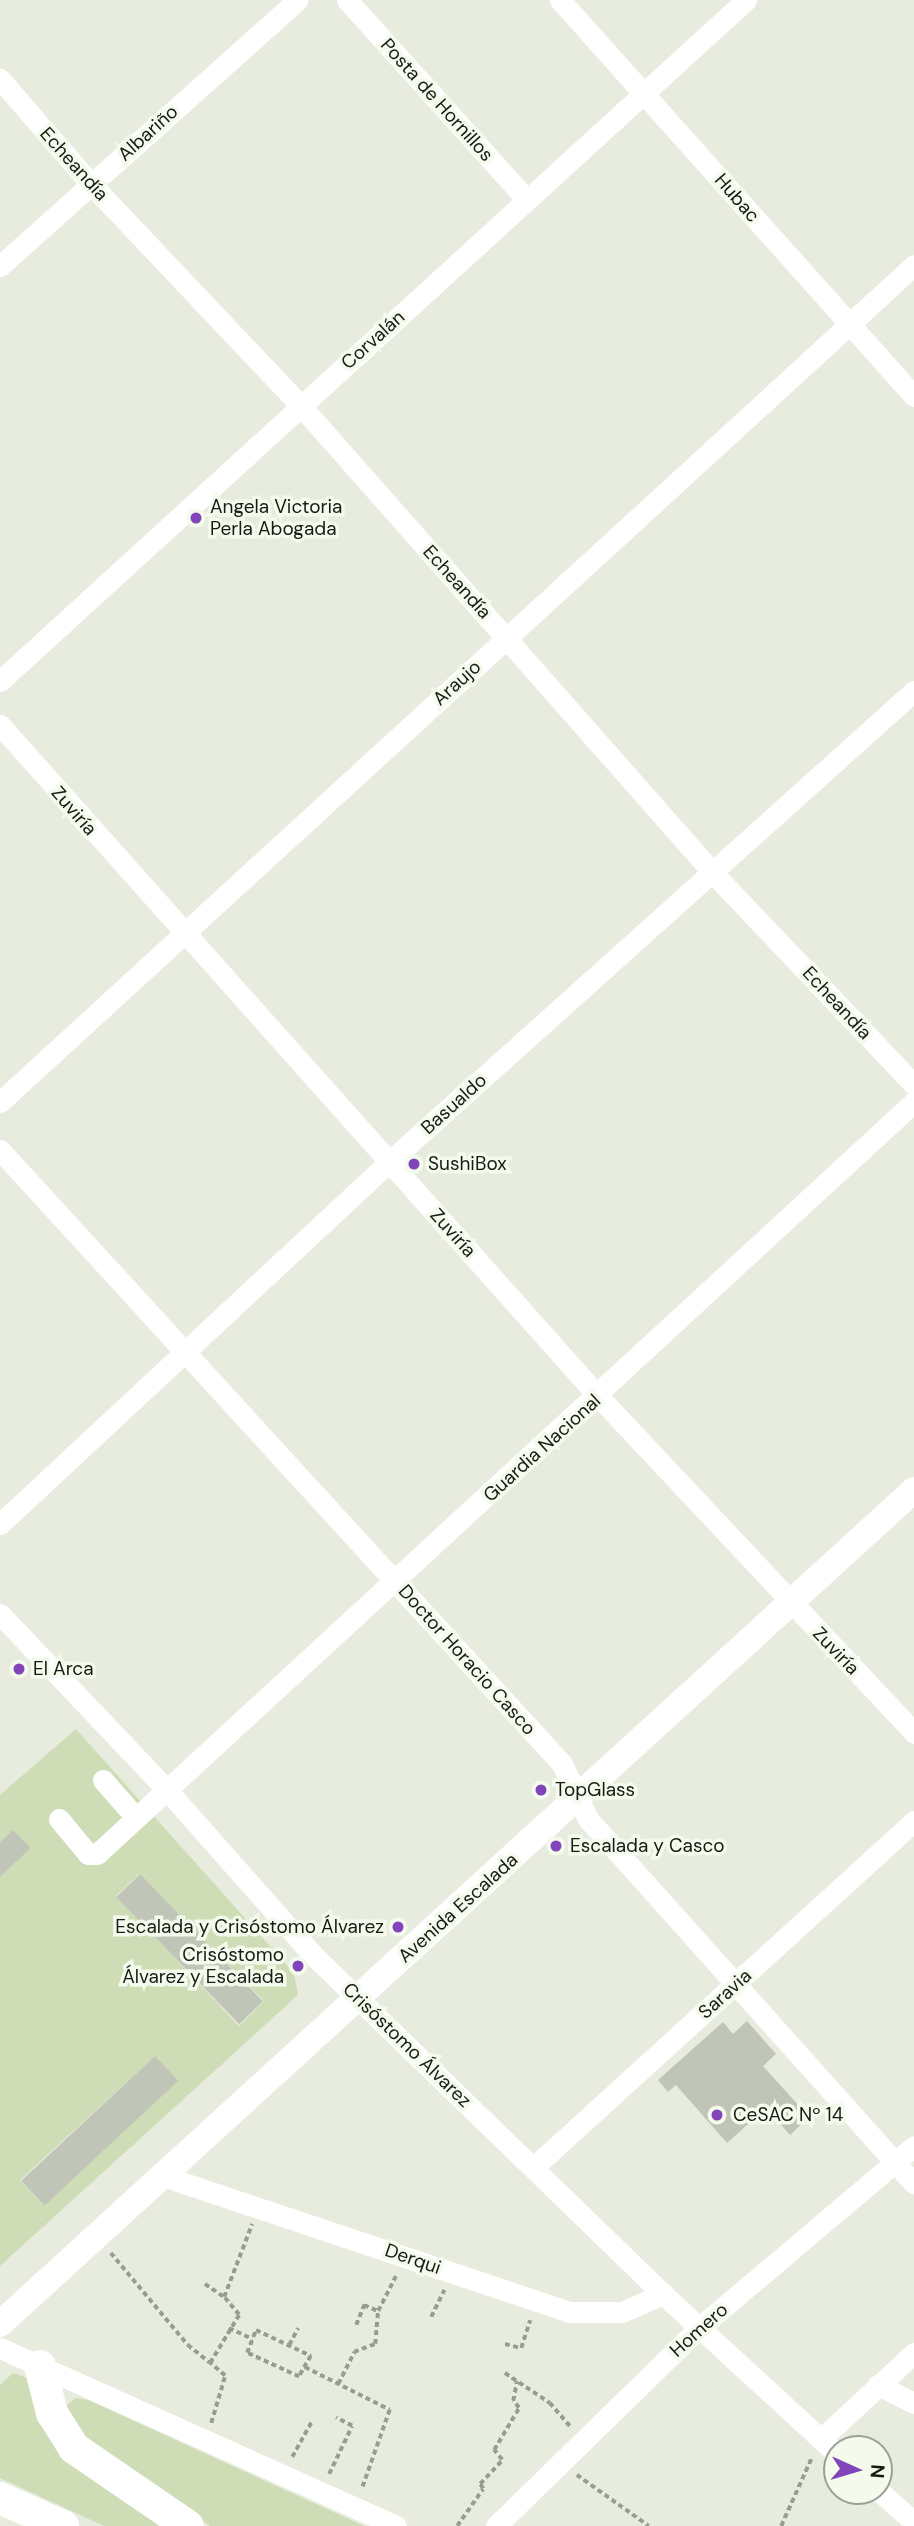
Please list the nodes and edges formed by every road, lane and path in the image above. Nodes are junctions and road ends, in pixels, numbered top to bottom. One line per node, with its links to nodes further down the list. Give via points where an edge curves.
1 (297, 0): 7 (street, Albariño)
2 (347, 0): 8 (street, Posta de Hornillos)
3 (560, 0): 6 (street, Hubac)
4 (746, 0): 6 (street, Corvalán)
5 (0, 79): 7 (street, Echeandía)
6 (646, 94): 8 (street, Corvalán); 11 (street, Hubac)
7 (91, 184): 10 (street, Albariño); 13 (street, Echeandía)
8 (527, 200): 13 (street, Corvalán)
9 (914, 265): 11 (street, Araujo)
10 (0, 266)
11 (848, 324): 12 (street, Hubac); 14 (street, Araujo)
12 (914, 396)
13 (302, 406): 14 (street, Echeandía); 15 (street, Corvalán)
14 (507, 638): 18 (street, Echeandía); 19 (street, Araujo)
15 (0, 681)
16 (914, 691): 18 (street, Basualdo)
17 (0, 725): 19 (street, Zuviría)
18 (714, 874): 20 (street, Echeandía); 24 (street, Basualdo)
19 (183, 934): 21 (street, Araujo); 24 (street, Zuviría)
20 (914, 1085)
21 (0, 1102)
22 (914, 1102): 26 (street, Guardia Nacional)
23 (0, 1150): 25 (street, Doctor Horacio Casco)
24 (390, 1161): 25 (street, Basualdo); 26 (street, Zuviría)
25 (183, 1350): 28 (street, Basualdo); 29 (street, Doctor Horacio Casco)
26 (599, 1397): 29 (street, Guardia Nacional); 30 (street, Zuviría)
27 (914, 1490): 30 (main road, Avenida Escalada)
28 (0, 1524)
29 (395, 1582): 34 (street, Guardia Nacional); 35 (street, Doctor Horacio Casco, via 562,1765)
30 (789, 1603): 32 (street, Zuviría); 35 (main road, Avenida Escalada)
31 (0, 1614): 34 (street, Crisóstomo Álvarez)
32 (914, 1733)
33 (103, 1780): 36 (street)
34 (167, 1790): 36 (street, Guardia Nacional); 40 (street, Crisóstomo Álvarez)
35 (577, 1798): 39 (street, Doctor Horacio Casco, via 588,1819); 40 (main road, Avenida Escalada)
36 (136, 1818): 37 (street, Guardia Nacional, via 93,1855)
37 (59, 1819)
38 (914, 1821): 39 (street, Saravia)
39 (736, 1984): 42 (street, Doctor Horacio Casco); 43 (street, Saravia)
40 (359, 2000): 43 (street, Crisóstomo Álvarez); 44 (main road, Avenida Escalada)
41 (914, 2146): 42 (street, Homero)
42 (894, 2163): 45 (street, Doctor Horacio Casco); 58 (street, Homero)
43 (535, 2166): 51 (street, Crisóstomo Álvarez)
44 (163, 2176): 46 (street, Derqui); 47 (main road, Avenida Escalada)
45 (914, 2184)
46 (257, 2208): 48 (street, Derqui); 52 (path)
47 (98, 2235): 56 (main road, Avenida Escalada); 66 (path, via 137,2287)
48 (453, 2272): 53 (street, Derqui); 55 (path)
49 (395, 2278): 54 (path)
50 (205, 2284): 52 (path)
51 (663, 2294): 53 (street, Derqui, via 622,2312 595,2316); 58 (street, Crisóstomo Álvarez)
52 (224, 2297): 59 (path, via 239,2315)
53 (536, 2301): 62 (path, via 521,2348)
54 (378, 2311): 57 (path, via 364,2305); 71 (path, via 375,2344 354,2352)
55 (431, 2317)
56 (0, 2324)
57 (356, 2325)
58 (700, 2327): 77 (street, Crisóstomo Álvarez); 78 (street, Homero)
59 (229, 2328): 61 (path); 66 (path)
60 (298, 2329): 63 (path)
61 (253, 2339): 63 (path, via 256,2330); 68 (path, via 247,2353 299,2377)
62 (505, 2344)
63 (289, 2345): 68 (path, via 311,2356)
64 (0, 2348): 67 (street)
65 (914, 2353): 72 (street)
66 (210, 2363): 76 (path, via 225,2375)
67 (40, 2366): 76 (street); 87 (highway, via 52,2413 74,2448)
68 (305, 2367): 71 (path)
69 (505, 2373): 70 (path)
70 (517, 2381): 78 (path, via 550,2403); 89 (path, via 513,2401 519,2408 494,2450 502,2460 480,2484 483,2489)
71 (338, 2384): 84 (path, via 390,2410)
72 (878, 2385): 73 (street); 77 (street)
73 (914, 2403)
74 (336, 2418): 81 (path, via 352,2426)
75 (312, 2421): 80 (path)
76 (206, 2439): 80 (street)
77 (821, 2439): 92 (path)
78 (585, 2441): 79 (street, Homero)
79 (561, 2463): 90 (street, Homero); 91 (path)
80 (282, 2474): 81 (street)
81 (321, 2491): 84 (street)
82 (0, 2498): 86 (highway)
83 (893, 2503): 85 (street)
84 (354, 2507): 88 (street)
85 (914, 2522)
86 (63, 2526)
87 (188, 2526)
88 (396, 2526)
89 (457, 2526)
90 (496, 2526)
91 (649, 2526)
92 (781, 2526)

